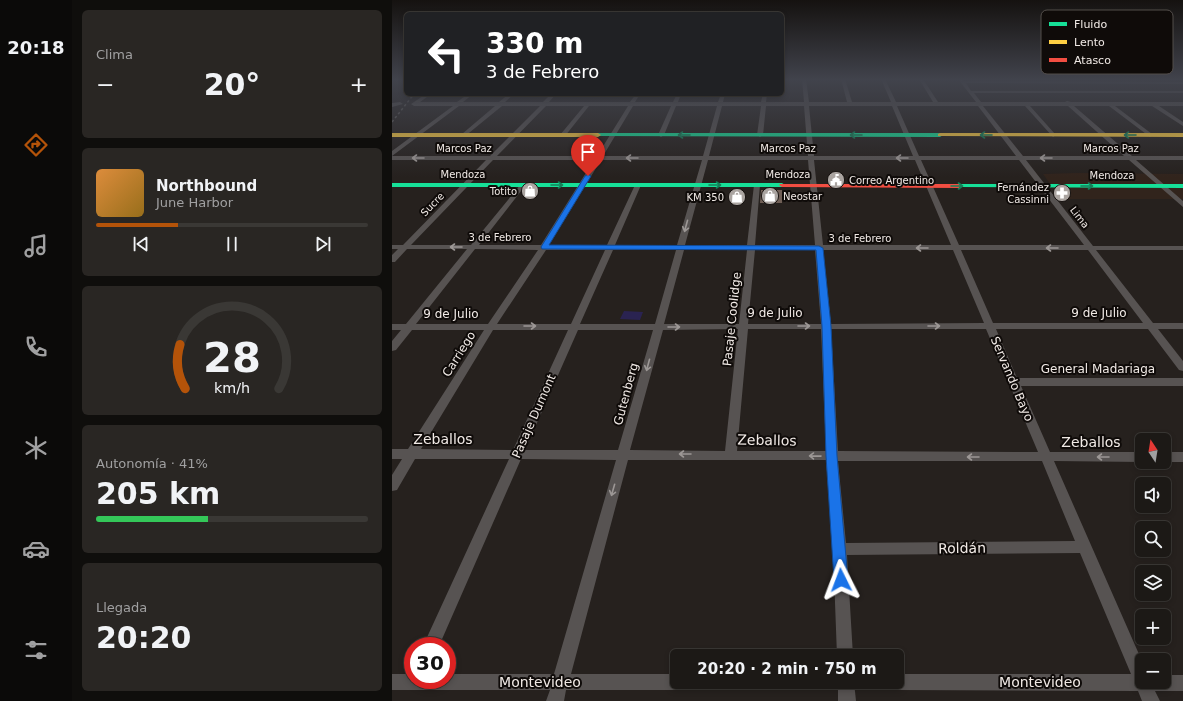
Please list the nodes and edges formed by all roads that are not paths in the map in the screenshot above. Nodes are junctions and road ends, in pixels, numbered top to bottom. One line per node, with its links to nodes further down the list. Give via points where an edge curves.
1 (449, 112): 18 (street)
2 (492, 112): 19 (street)
3 (537, 112): 20 (street, Sucre)
4 (582, 112): 21 (street)
5 (627, 112): 22 (street, Carriego)
6 (671, 112): 23 (street)
7 (718, 112): 24 (street, Gutenberg)
8 (763, 112): 25 (street)
9 (807, 112): 26 (street)
10 (897, 112): 27 (street, Servando Bayo)
11 (985, 112): 28 (street, Lima)
12 (1033, 112): 29 (street)
13 (1077, 112): 30 (street)
14 (1120, 112): 31 (street)
15 (1165, 112): 16 (street)
16 (1183, 124)
17 (392, 135): 18 (main road)
18 (417, 135): 19 (main road); 33 (street)
19 (464, 135): 20 (main road)
20 (514, 135): 21 (main road); 35 (street, Sucre)
21 (563, 135): 22 (main road)
22 (613, 135): 23 (main road); 36 (street, Carriego)
23 (661, 135): 24 (main road, one-way to 23)
24 (711, 135): 25 (main road); 37 (street, Gutenberg)
25 (760, 135): 26 (main road)
26 (809, 135): 27 (main road, one-way to 26); 38 (street)
27 (907, 135): 28 (main road, one-way to 27); 39 (street, Servando Bayo)
28 (1003, 135): 29 (main road); 40 (street, Lima)
29 (1053, 135): 30 (main road)
30 (1104, 135): 31 (main road, one-way to 30); 41 (street)
31 (1150, 135): 32 (main road)
32 (1183, 135)
33 (392, 154)
34 (392, 158): 35 (street, Marcos Paz, one-way to 34)
35 (492, 158): 36 (street, Marcos Paz); 44 (street, Sucre)
36 (599, 158): 37 (street, Marcos Paz, one-way to 36); 46 (street, Carriego)
37 (705, 158): 38 (street, Marcos Paz); 48 (street, Gutenberg)
38 (811, 158): 39 (street, Marcos Paz, one-way to 38); 50 (street)
39 (917, 158): 40 (street, Marcos Paz); 51 (street, Servando Bayo)
40 (1021, 158): 41 (street, Marcos Paz, one-way to 40); 52 (street, Lima)
41 (1130, 158): 42 (street, Marcos Paz); 53 (street)
42 (1183, 158)
43 (392, 185): 44 (main road, Mendoza)
44 (465, 185): 45 (main road, Mendoza); 57 (street, Sucre)
45 (523, 185): 46 (main road, Mendoza, one-way to 46); 58 (street)
46 (582, 185): 47 (main road, Mendoza); 59 (street, Carriego)
47 (638, 185): 48 (main road, Mendoza); 60 (street, Pasaje Dumont)
48 (697, 185): 49 (main road, Mendoza, one-way to 49); 61 (street, Gutenberg, one-way to 61)
49 (757, 186): 50 (main road, Mendoza); 62 (street, Pasaje Coolidge)
50 (814, 186): 51 (main road, Mendoza); 63 (street)
51 (929, 186): 52 (main road, Mendoza, one-way to 52); 64 (street, Servando Bayo)
52 (1042, 186): 53 (main road, Mendoza, one-way to 53); 65 (street, Lima)
53 (1161, 186): 54 (main road, Mendoza); 55 (street)
54 (1183, 186)
55 (1183, 205)
56 (392, 247): 57 (street, 3 de Febrero)
57 (405, 247): 58 (street, 3 de Febrero, one-way to 57); 67 (street, Sucre)
58 (473, 247): 59 (street, 3 de Febrero); 76 (street)
59 (544, 247): 60 (street, 3 de Febrero); 68 (street, Carriego)
60 (610, 248): 61 (street, 3 de Febrero); 77 (street, Pasaje Dumont)
61 (680, 248): 62 (street, 3 de Febrero); 69 (street, Gutenberg)
62 (751, 248): 63 (street, 3 de Febrero); 70 (street, Pasaje Coolidge)
63 (819, 248): 64 (street, 3 de Febrero, one-way to 63); 71 (street)
64 (956, 248): 65 (street, 3 de Febrero, one-way to 64); 72 (street, Servando Bayo)
65 (1091, 248): 66 (street, 3 de Febrero); 73 (street, Lima)
66 (1183, 248)
67 (392, 260)
68 (491, 326): 76 (street, 9 de Julio); 77 (street, 9 de Julio, one-way to 77); 82 (street, Carriego)
69 (658, 326): 70 (street, 9 de Julio, one-way to 70); 77 (street, 9 de Julio); 85 (street, Gutenberg, one-way to 85)
70 (743, 326): 71 (street, 9 de Julio, one-way to 71); 86 (street, Pasaje Coolidge)
71 (826, 326): 72 (street, 9 de Julio, one-way to 72); 87 (street)
72 (990, 326): 73 (street, 9 de Julio); 80 (street, Servando Bayo)
73 (1151, 326): 74 (street, 9 de Julio); 79 (street, Lima)
74 (1183, 326)
75 (392, 327): 76 (street, 9 de Julio)
76 (409, 327): 78 (street)
77 (574, 327): 84 (street, Pasaje Dumont)
78 (392, 348)
79 (1183, 368)
80 (1014, 382): 81 (street, General Madariaga); 88 (street, Servando Bayo)
81 (1183, 382)
82 (412, 453): 83 (street, Zeballos); 84 (street, Zeballos); 92 (street, Carriego)
83 (392, 454)
84 (517, 454): 85 (street, Zeballos); 95 (street, Pasaje Dumont)
85 (623, 454): 86 (street, Zeballos, one-way to 85); 102 (street, Gutenberg, one-way to 102)
86 (731, 454): 87 (street, Zeballos, one-way to 86)
87 (832, 456): 88 (street, Zeballos, one-way to 87); 94 (street)
88 (1046, 457): 89 (street, Zeballos, one-way to 88); 93 (street, Servando Bayo)
89 (1135, 457)
90 (1171, 457): 91 (street)
91 (1183, 457)
92 (392, 486)
93 (1084, 547): 94 (street, Roldán); 97 (street, Servando Bayo)
94 (840, 549): 96 (street)
95 (435, 637)
96 (844, 649)
97 (1135, 663)
98 (404, 681): 101 (street, Montevideo)
99 (456, 681): 102 (street, Montevideo)
100 (1135, 681): 104 (street, Montevideo)
101 (392, 682)
102 (560, 682): 103 (street, Montevideo); 109 (street, Gutenberg)
103 (670, 682)
104 (904, 682)
105 (1171, 682): 106 (street, Montevideo)
106 (1183, 683)
107 (846, 689): 110 (street)
108 (1146, 689): 111 (street, Servando Bayo)
109 (555, 701)
110 (847, 701)
111 (1151, 701)

